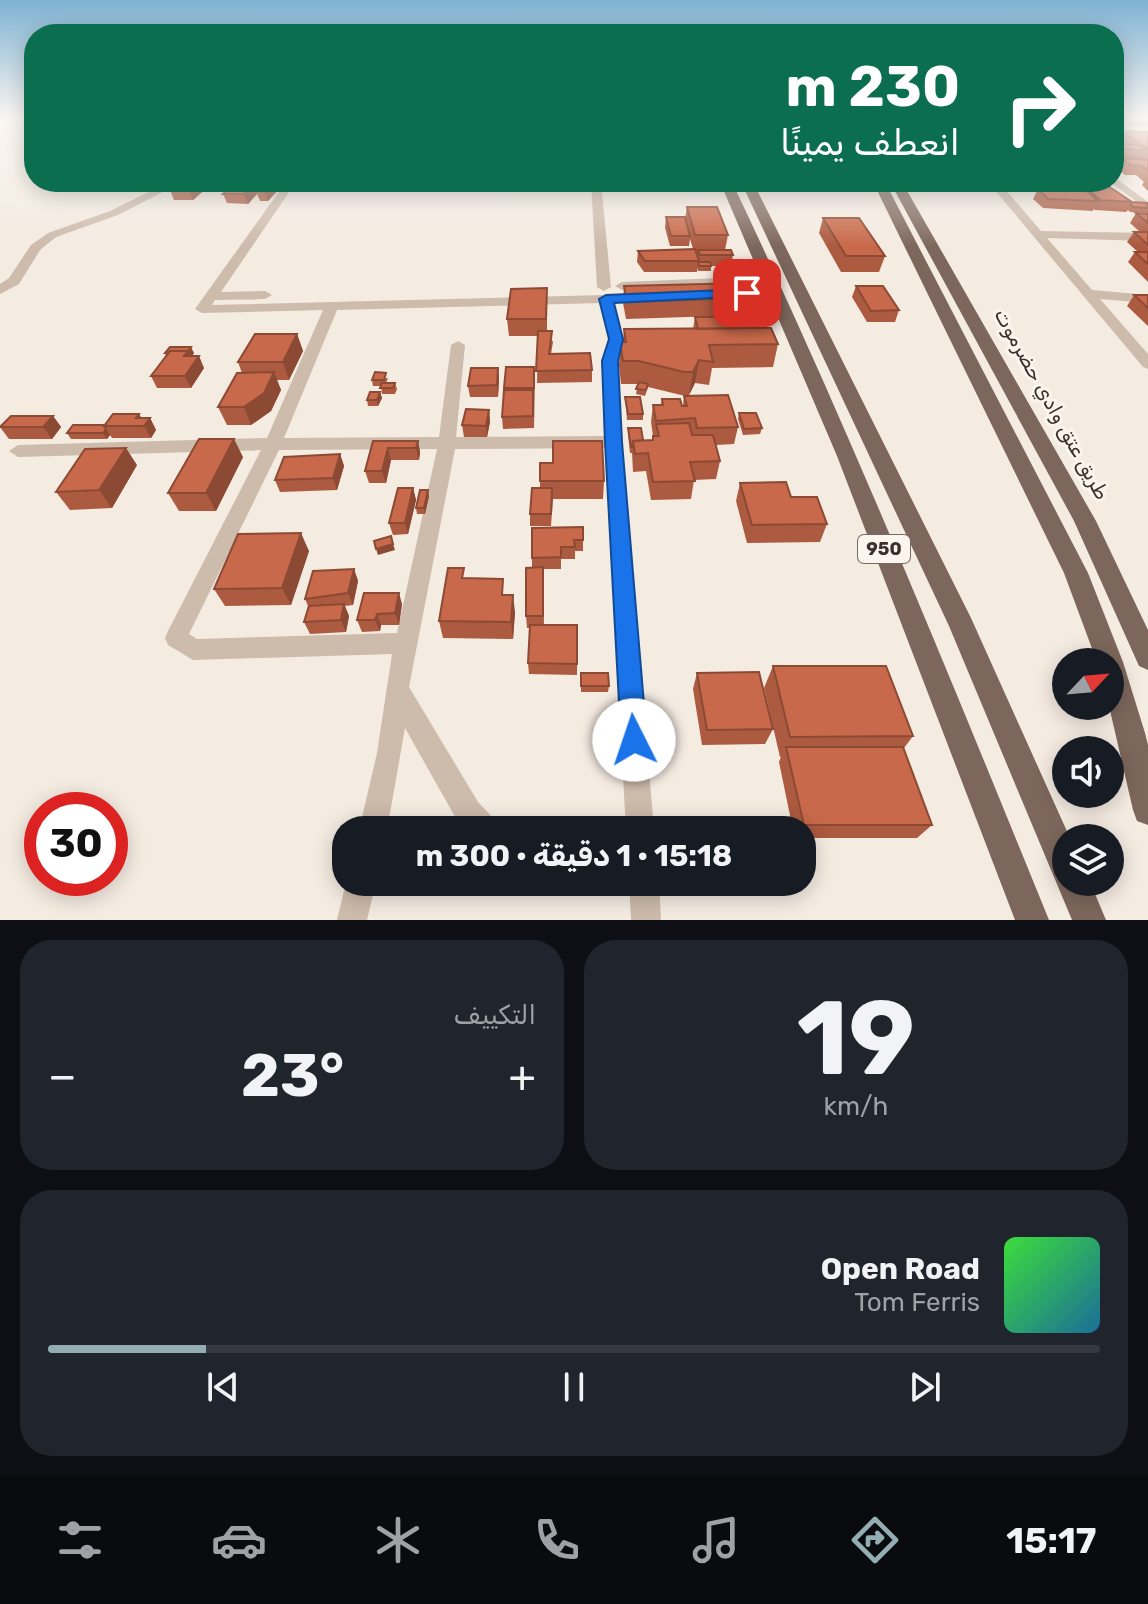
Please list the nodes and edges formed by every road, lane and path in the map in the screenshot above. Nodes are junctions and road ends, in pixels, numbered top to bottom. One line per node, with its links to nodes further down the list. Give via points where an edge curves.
1 (1124, 188): 10 (street)
2 (157, 192): 14 (street, via 52,235)
3 (284, 192): 18 (street)
4 (597, 192): 15 (street)
5 (731, 192): 13 (main road, 950)
6 (752, 192): 23 (main road, 950 / 950)
7 (884, 192): 29 (main road, via 1076,573)
8 (902, 192): 30 (main road, طريق عتق وادي حضرموت, via 1085,521)
9 (1002, 192): 11 (street)
10 (1148, 207)
11 (1038, 234): 12 (street); 16 (street)
12 (1148, 237)
13 (773, 286): 15 (street); 22 (main road, 950)
14 (0, 290)
15 (605, 293): 18 (street); 19 (street); 24 (street, via 616,339 610,361)
16 (1090, 294): 17 (street); 21 (street)
17 (1148, 299)
18 (206, 302): 19 (street)
19 (332, 305): 26 (street)
20 (458, 345): 25 (street)
21 (1148, 364)
22 (835, 432): 23 (main road); 43 (main road, 950, via 919,629)
23 (869, 433): 37 (main road, 950 / 950, via 962,626)
24 (613, 442): 25 (street); 36 (street)
25 (447, 443): 26 (street); 28 (street)
26 (273, 444): 27 (street); 28 (street, via 176,638 193,650)
27 (18, 451)
28 (406, 643): 31 (street)
29 (1105, 648)
30 (1148, 658)
31 (397, 689): 34 (street); 35 (street)
32 (1124, 709): 33 (main road)
33 (1148, 810)
34 (376, 816)
35 (472, 816)
36 (639, 816)
37 (1052, 835)
38 (358, 896): 41 (street)
39 (645, 896): 42 (street)
40 (1079, 896): 44 (main road)
41 (352, 920)
42 (646, 920)
43 (1032, 920)
44 (1089, 920)

